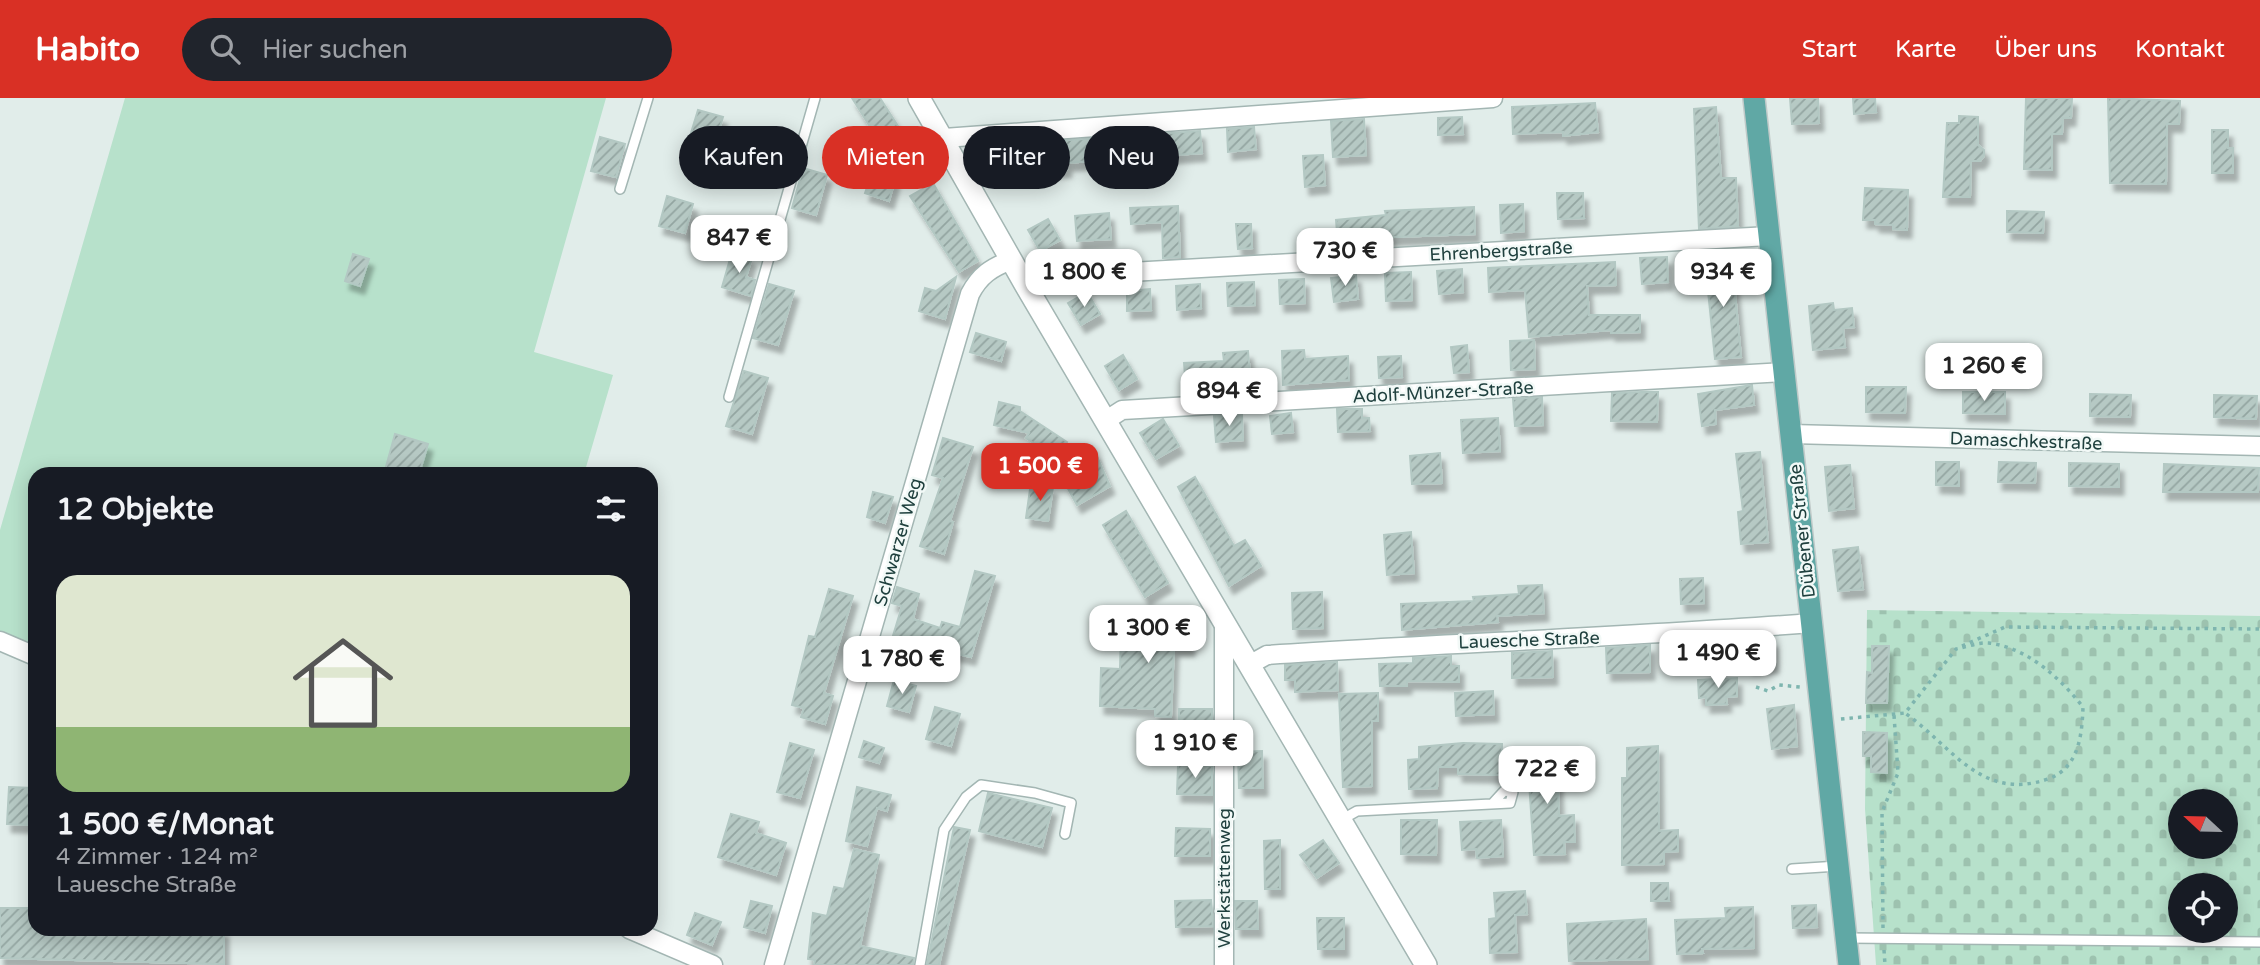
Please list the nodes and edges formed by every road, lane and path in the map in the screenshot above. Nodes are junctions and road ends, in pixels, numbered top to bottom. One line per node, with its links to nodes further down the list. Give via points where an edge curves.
1 (648, 98): 9 (lane)
2 (815, 98): 14 (lane)
3 (919, 98): 6 (street)
4 (1493, 98): 7 (street)
5 (1754, 98): 10 (main road, Dübener Straße)
6 (936, 126)
7 (949, 138)
8 (949, 147): 11 (street)
9 (620, 189)
10 (1769, 236): 12 (street, Ehrenbergstraße, via 1042,276); 13 (main road, Dübener Straße)
11 (1011, 260): 12 (street); 40 (street, Schwarzer Weg, via 985,274 970,294)
12 (1026, 286): 15 (street)
13 (1784, 372): 15 (street, Adolf-Münzer-Straße, via 1122,411); 16 (main road, Dübener Straße)
14 (729, 397)
15 (1105, 421): 18 (street)
16 (1791, 434): 17 (street, Damaschkestraße); 19 (main road, Dübener Straße)
17 (2260, 446)
18 (1224, 623): 24 (street); 42 (street, Werkstättenweg)
19 (1812, 623): 24 (street, Lauesche Straße, via 1651,636 1267,655); 25 (main road, Dübener Straße)
20 (2260, 629): 22 (path, via 2005,627)
21 (1, 643): 23 (street)
22 (1956, 649): 27 (path); 27 (path, via 1987,643 2026,656 2063,681 2083,707 2082,738 2072,761 2055,776 2026,786 2003,785 1974,772)
23 (28, 653)
24 (1249, 665): 31 (street)
25 (1817, 686): 26 (path, via 1779,685 1768,691); 29 (main road, Dübener Straße)
26 (1756, 687)
27 (1905, 713): 28 (path)
28 (1894, 714): 29 (path); 37 (path, via 1898,773 1882,812)
29 (1821, 720): 33 (main road, Dübener Straße)
30 (1493, 803): 31 (lane, via 1357,811)
31 (1340, 821): 43 (street)
32 (1065, 834): 41 (lane, via 1071,803 981,785 966,797 944,830)
33 (1838, 866): 34 (lane); 36 (main road, Dübener Straße)
34 (1792, 869)
35 (645, 936): 39 (street)
36 (1847, 938): 37 (lane); 44 (main road, Dübener Straße)
37 (1883, 939): 38 (lane); 45 (path)
38 (2260, 943)
39 (713, 965)
40 (775, 965)
41 (920, 965)
42 (1224, 965)
43 (1426, 965)
44 (1849, 965)
45 (1885, 965)

